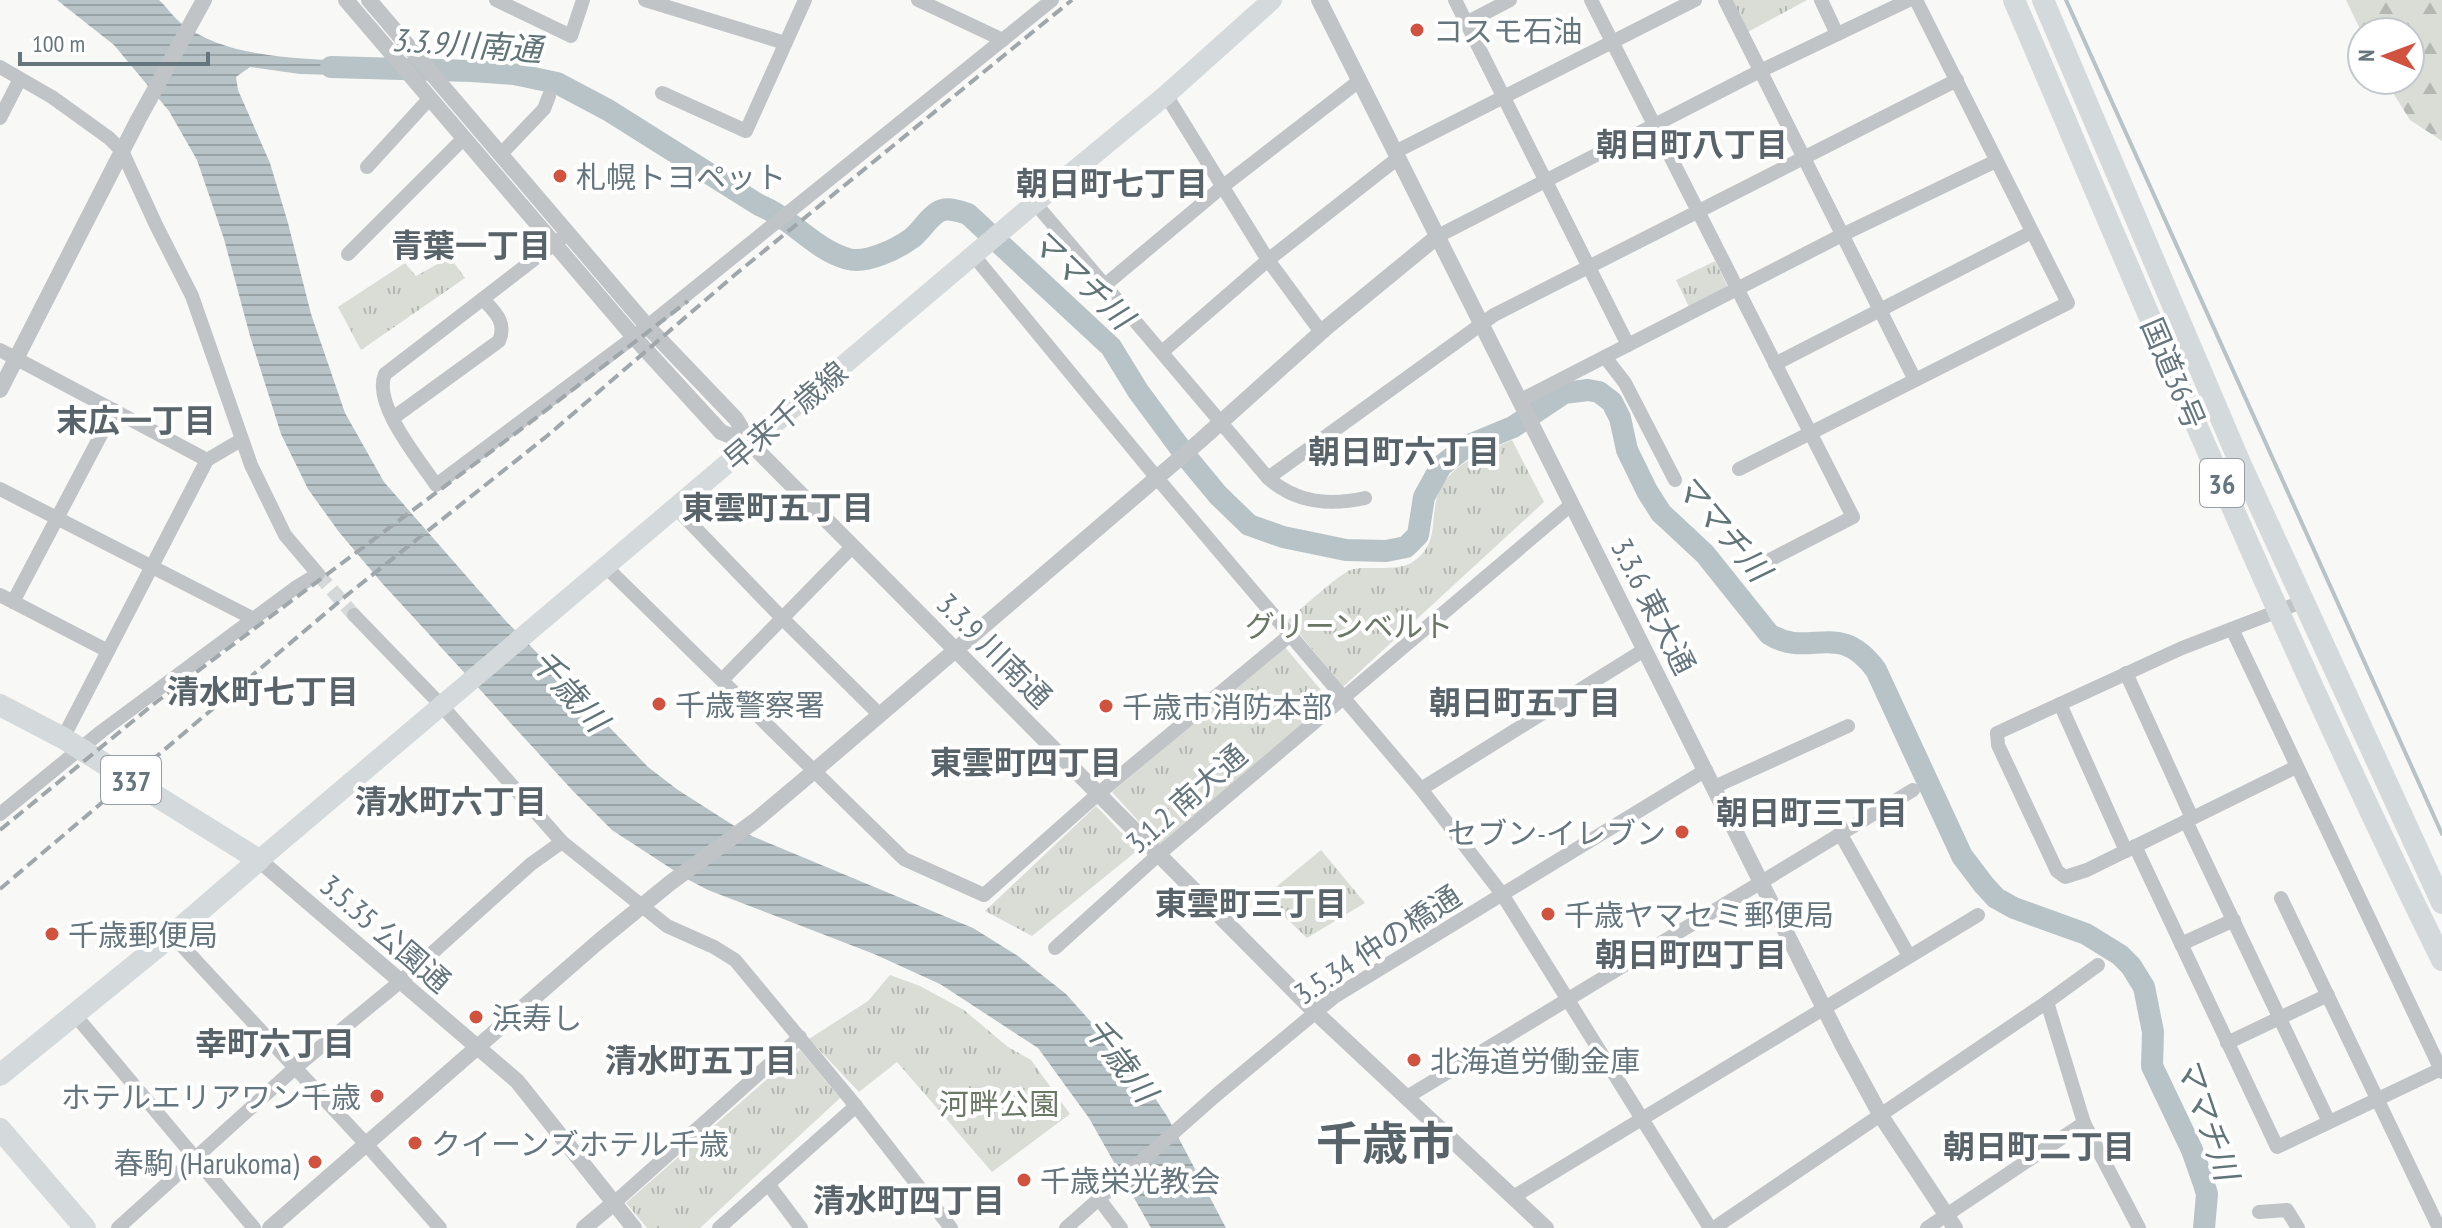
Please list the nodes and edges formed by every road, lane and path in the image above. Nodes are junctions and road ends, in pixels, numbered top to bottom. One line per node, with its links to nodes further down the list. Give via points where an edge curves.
1 (346, 0): 36 (street)
2 (369, 0): 41 (street)
3 (496, 0): 4 (street, via 571,36)
4 (583, 0)
5 (645, 0): 26 (street)
6 (805, 0): 26 (street)
7 (918, 0): 24 (street)
8 (1052, 0): 24 (street)
9 (1272, 0): 33 (main road, 早来千歳線)
10 (1319, 0): 31 (street, 3.3.6 東大通)
11 (1455, 0): 22 (street)
12 (1510, 0): 22 (street)
13 (1591, 0): 25 (street)
14 (1695, 0): 25 (street)
15 (1725, 0): 28 (street)
16 (1821, 0): 23 (street)
17 (1909, 0): 23 (street)
18 (1916, 0): 30 (street)
19 (2014, 0): 97 (highway, 国道36号 / 36)
20 (2043, 0): 96 (highway, 国道36号 / 36)
21 (202, 3): 40 (street)
22 (1466, 23): 35 (street)
23 (1837, 34): 28 (street)
24 (1003, 40): 64 (street)
25 (1612, 41): 35 (street); 38 (street)
26 (785, 43): 32 (street, via 746,131)
27 (0, 67): 29 (street)
28 (1760, 71): 38 (street); 43 (street)
29 (20, 79): 37 (street); 40 (street)
30 (1957, 80): 43 (street); 44 (street)
31 (1359, 81): 42 (street, 3.3.6 東大通); 47 (street)
32 (662, 93)
33 (1166, 95): 47 (street); 48 (main road, 早来千歳線)
34 (549, 96): 41 (street, via 544,109)
35 (1504, 97): 42 (street); 46 (street)
36 (430, 98): 39 (street); 45 (street)
37 (0, 118)
38 (1654, 125): 46 (street); 49 (street)
39 (464, 138): 54 (street); 55 (street)
40 (122, 151): 70 (street); 79 (street, via 192,296)
41 (501, 154): 51 (street)
42 (1397, 155): 53 (street, 3.3.6 東大通); 57 (street)
43 (1803, 158): 49 (street); 52 (street)
44 (1996, 161): 50 (street); 52 (street)
45 (367, 167)
46 (1545, 181): 53 (street); 58 (street)
47 (1222, 187): 57 (street); 59 (street)
48 (1035, 203): 56 (main road, 早来千歳線); 59 (street)
49 (1697, 210): 58 (street); 60 (street)
50 (2032, 232): 62 (street); 72 (street, via 2068,303)
51 (568, 233): 54 (street); 64 (street)
52 (1842, 235): 60 (street); 62 (street)
53 (1438, 236): 63 (street, 3.3.6 東大通); 65 (street)
54 (555, 245): 61 (street); 64 (street)
55 (348, 254)
56 (977, 254): 80 (main road, 早来千歳線); 83 (street)
57 (1268, 260): 65 (street); 68 (street)
58 (1588, 265): 63 (street); 66 (street)
59 (1105, 285): 68 (street)
60 (1737, 289): 66 (street); 71 (street)
61 (483, 299): 76 (street, via 385,374 381,384); 76 (street, via 501,319 499,341)
62 (1879, 310): 71 (street); 72 (street)
63 (1482, 325): 74 (street, 3.3.6 東大通); 84 (street)
64 (641, 332): 76 (street, via 436,485); 80 (street, via 721,432)
65 (1321, 332): 77 (street)
66 (1628, 345): 69 (street)
67 (0, 350): 70 (street)
68 (1162, 352): 77 (street)
69 (1605, 357): 74 (street); 85 (street, via 1625,383)
70 (17, 358): 73 (street); 75 (street)
71 (1775, 364): 78 (street)
72 (1915, 380): 78 (street)
73 (0, 390)
74 (1522, 406): 88 (street, 3.3.6 東大通)
75 (114, 410): 81 (street); 90 (street)
76 (393, 418)
77 (1222, 422): 83 (street); 84 (street)
78 (1811, 435): 82 (street); 92 (street, via 1853,517)
79 (241, 440): 81 (street); 100 (street, via 285,535 318,574)
80 (751, 444): 89 (main road, 早来千歳線); 91 (street, 3.3.9 川南通)
81 (207, 460): 93 (street)
82 (1739, 469)
83 (1157, 478): 102 (street); 103 (street)
84 (1268, 478): 87 (street, via 1283,492 1311,500 1340,504)
85 (1675, 480)
86 (0, 489): 90 (street)
87 (1365, 498)
88 (1572, 504): 104 (street, 3.3.6 東大通); 108 (street, 3.1.2 南大通)
89 (675, 507): 94 (main road, 早来千歳線); 99 (street)
90 (56, 518): 93 (street); 95 (street)
91 (852, 547): 99 (street); 103 (street, 3.3.9 川南通)
92 (1762, 564)
93 (151, 565): 100 (street); 105 (street)
94 (606, 567): 107 (street); 109 (main road, 早来千歳線)
95 (7, 599): 105 (street)
96 (2304, 601): 97 (street); 132 (highway, 国道36号 / 36)
97 (2278, 611): 101 (street); 140 (highway, 国道36号 / 36)
98 (354, 615): 109 (street)
99 (782, 618): 107 (street); 112 (street)
100 (254, 619): 114 (street)
101 (2232, 629): 106 (street); 115 (street)
102 (1290, 635): 108 (street); 121 (street, 3.1.2 南大通)
103 (957, 650): 112 (street); 121 (street, 3.3.9 川南通)
104 (1644, 650): 116 (street, 3.3.6 東大通); 119 (street)
105 (108, 651): 114 (street)
106 (2126, 673): 110 (street); 123 (street)
107 (722, 680): 117 (street)
108 (1344, 697): 119 (street); 127 (street, 3.1.2 南大通)
109 (446, 702): 125 (street); 128 (main road, 早来千歳線)
110 (2060, 704): 126 (street); 126 (street, via 1997,733 2057,871 2065,877)
111 (0, 705): 114 (highway, 337)
112 (880, 715): 117 (street)
113 (1848, 726): 118 (street)
114 (72, 743): 122 (street); 128 (highway, 337)
115 (2296, 767): 123 (street); 154 (street)
116 (1706, 770): 118 (street, 3.3.6 東大通); 130 (street, 3.5.34 仲の橋通)
117 (813, 772): 121 (street, 3.1.2 南大通, via 904,859 984,895); 133 (street)
118 (1714, 787): 129 (street, 3.3.6 東大通)
119 (1421, 789): 130 (street)
120 (1913, 790): 124 (street)
121 (1098, 794): 127 (street, 3.3.9 川南通)
122 (0, 814)
123 (2189, 820): 126 (street); 135 (street)
124 (1840, 833): 129 (street); 139 (street)
125 (562, 842): 133 (street); 142 (street)
126 (2130, 848): 137 (street)
127 (1158, 855): 138 (street, 3.1.2 南大通); 147 (street, 3.3.9 川南通)
128 (259, 860): 136 (highway); 142 (street, 3.5.35 公園通)
129 (1761, 881): 144 (street); 146 (street, 3.3.6 東大通)
130 (1502, 894): 144 (street); 147 (street, 3.5.34 仲の橋通)
131 (2281, 898): 143 (street)
132 (2442, 903)
133 (644, 905): 150 (street, via 667,926 735,960); 152 (street)
134 (1978, 915): 139 (street)
135 (2234, 920): 137 (street); 149 (street)
136 (172, 935): 148 (highway); 153 (street)
137 (2181, 944): 151 (street)
138 (1055, 948)
139 (1909, 956): 146 (street)
140 (2442, 960)
141 (2098, 965): 145 (street)
142 (401, 981): 152 (street, 3.5.35 公園通); 153 (street)
143 (2328, 995): 149 (street); 157 (street)
144 (1567, 998): 156 (street); 160 (street)
145 (2047, 1002): 159 (street); 162 (street)
146 (1824, 1007): 159 (street, 3.3.6 東大通); 160 (street)
147 (1314, 1011): 156 (street, 3.3.9 川南通); 167 (street, 3.5.34 仲の橋通)
148 (75, 1015): 155 (highway); 165 (street)
149 (2280, 1017): 151 (street); 161 (street)
150 (800, 1037): 158 (street); 169 (street)
151 (2227, 1043): 161 (street, via 2277,1147)
152 (478, 1050): 164 (street); 169 (street, 3.5.35 公園通, via 517,1081)
153 (296, 1067): 164 (street); 165 (street)
154 (2441, 1071): 157 (street)
155 (0, 1075)
156 (1407, 1097): 168 (street, 3.3.9 川南通)
157 (2377, 1099): 161 (street); 189 (street)
158 (856, 1106): 166 (street); 181 (street)
159 (1881, 1116): 171 (street, 3.3.6 東大通); 185 (street)
160 (1642, 1119): 168 (street); 185 (street)
161 (2329, 1122)
162 (2084, 1123): 171 (street); 187 (street)
163 (0, 1129): 172 (highway)
164 (366, 1144): 175 (street); 176 (street)
165 (196, 1159): 173 (street); 174 (street)
166 (768, 1184): 179 (street); 180 (street)
167 (1104, 1194): 182 (street, 3.5.34 仲の橋通); 183 (street)
168 (1513, 1197): 184 (street, 3.3.9 川南通)
169 (614, 1203): 177 (street); 178 (street, 3.5.35 公園通)
170 (2259, 1212): 188 (street, via 2287,1210)
171 (1951, 1222): 186 (street)
172 (85, 1228)
173 (118, 1228)
174 (254, 1228)
175 (270, 1228)
176 (440, 1228)
177 (584, 1228)
178 (634, 1228)
179 (719, 1228)
180 (801, 1228)
181 (951, 1228)
182 (1066, 1228)
183 (1121, 1228)
184 (1546, 1228)
185 (1712, 1228)
186 (1927, 1228)
187 (2139, 1228)
188 (2298, 1228)
189 (2439, 1228)

